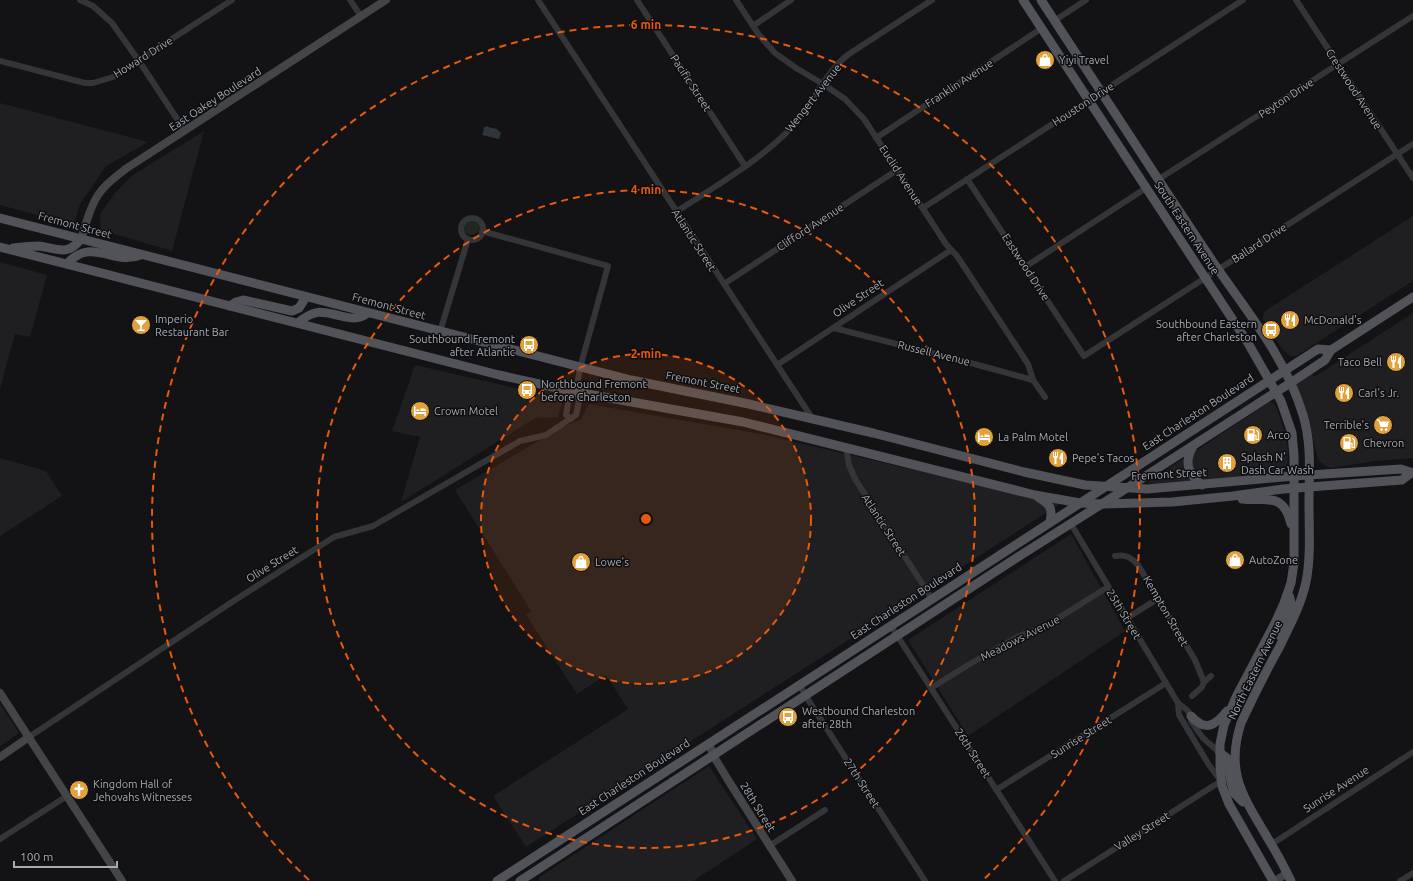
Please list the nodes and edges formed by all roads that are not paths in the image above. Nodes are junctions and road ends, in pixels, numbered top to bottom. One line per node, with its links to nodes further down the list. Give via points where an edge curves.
1 (80, 0): 21 (street, via 93,6 112,23)
2 (232, 0): 21 (street, Howard Drive)
3 (350, 0): 15 (street)
4 (386, 0): 15 (street, East Oakey Boulevard)
5 (538, 0): 37 (street, Atlantic Street)
6 (637, 0): 30 (street, Pacific Street)
7 (736, 0): 18 (street, Euclid Avenue)
8 (791, 0): 18 (street)
9 (932, 0): 23 (street, Wengert Avenue, via 849,54)
10 (1023, 0): 19 (main road, South Eastern Avenue)
11 (1040, 0): 17 (main road, South Eastern Avenue)
12 (1086, 0): 17 (street)
13 (1243, 0): 24 (street, Houston Drive)
14 (1296, 0): 22 (street, Crestwood Avenue)
15 (361, 16): 26 (street, East Oakey Boulevard)
16 (1413, 16): 22 (street, Peyton Drive)
17 (1054, 21): 24 (main road, South Eastern Avenue)
18 (752, 26): 23 (street, Euclid Avenue, via 775,52)
19 (1042, 28): 25 (main road, South Eastern Avenue); 27 (street, Franklin Avenue)
20 (0, 61): 21 (street, Howard Drive, via 93,83 113,77)
21 (139, 61): 26 (street)
22 (1338, 64): 29 (street, Crestwood Avenue); 34 (street, Peyton Drive)
23 (823, 84): 27 (street, Euclid Avenue, via 845,99 864,119); 30 (street, Wengert Avenue, via 795,124 776,143)
24 (1101, 92): 25 (street, Houston Drive); 34 (main road, South Eastern Avenue)
25 (1088, 100): 33 (street, Houston Drive); 35 (main road, South Eastern Avenue)
26 (185, 132): 40 (street, East Oakey Boulevard, via 127,168 104,188 95,200)
27 (876, 138): 31 (street, Euclid Avenue)
28 (1413, 144): 29 (street, Ballard Drive)
29 (1397, 154): 32 (street, Crestwood Avenue); 47 (street, Ballard Drive)
30 (746, 166): 37 (street, Wengert Avenue)
31 (897, 170): 36 (street, Euclid Avenue); 49 (street, Clifford Avenue)
32 (1413, 178)
33 (967, 179): 36 (street, Houston Drive); 46 (street, Eastwood Drive)
34 (1159, 180): 47 (main road, South Eastern Avenue)
35 (1146, 188): 46 (street); 48 (main road, South Eastern Avenue)
36 (923, 208): 43 (street, Euclid Avenue)
37 (676, 212): 49 (street, Atlantic Street)
38 (0, 218): 40 (main road, Fremont Street)
39 (482, 231): 41 (street, via 475,239); 41 (street, via 478,221 468,219 461,227 462,234); 60 (street, via 608,266)
40 (81, 239): 42 (main road, via 75,246 66,250 34,246); 44 (main road, Fremont Street)
41 (468, 239): 56 (street)
42 (4, 248): 45 (main road, Fremont Street)
43 (951, 250): 55 (street, Olive Street); 62 (street, Euclid Avenue, via 1028,364)
44 (141, 254): 45 (main road, via 133,258 83,252 74,256); 50 (main road, Fremont Street)
45 (67, 264): 52 (main road, Fremont Street)
46 (1026, 267): 58 (street, Eastwood Drive)
47 (1218, 270): 48 (street, Ballard Drive); 61 (main road, South Eastern Avenue)
48 (1205, 278): 58 (street, Ballard Drive); 63 (main road, South Eastern Avenue, via 1248,343)
49 (724, 284): 59 (street, Atlantic Street)
50 (306, 297): 52 (main road, via 299,308 292,311 243,300); 53 (main road, Fremont Street)
51 (1413, 297): 57 (main road, East Charleston Boulevard)
52 (230, 306): 54 (main road, Fremont Street)
53 (368, 313): 54 (main road, via 353,318 321,311 314,312); 56 (main road, Fremont Street)
54 (298, 324): 65 (main road, Fremont Street)
55 (834, 328): 59 (street, Olive Street); 62 (street, Russell Avenue)
56 (440, 332): 60 (main road, Fremont Street)
57 (1331, 350): 61 (main road, East Charleston Boulevard, via 1318,349); 64 (main road, East Charleston Boulevard, via 1325,360)
58 (1084, 356)
59 (777, 365): 68 (street, Atlantic Street)
60 (580, 368): 65 (street); 68 (main road, Fremont Street)
61 (1285, 370): 63 (main road, East Charleston Boulevard); 64 (main road, South Eastern Avenue)
62 (1033, 380): 67 (street, Euclid Avenue)
63 (1269, 381): 66 (main road, South Eastern Avenue); 76 (main road, East Charleston Boulevard)
64 (1291, 382): 66 (main road, East Charleston Boulevard); 73 (main road, South Eastern Avenue, via 1307,430)
65 (576, 392): 69 (street, via 579,400 576,415); 69 (street, via 569,398 566,415); 71 (main road, Fremont Street, via 743,422)
66 (1276, 392): 70 (main road, East Charleston Boulevard); 74 (main road, South Eastern Avenue, via 1292,433)
67 (1045, 397)
68 (812, 418): 76 (main road, Fremont Street, via 1024,472)
69 (571, 419): 105 (street, Olive Street, via 546,435 520,441 373,526 334,537)
70 (1193, 446): 75 (main road, via 1188,468); 77 (main road, East Charleston Boulevard)
71 (846, 447): 78 (main road, Fremont Street); 89 (street, Atlantic Street, via 855,479)
72 (1412, 473): 73 (main road, Fremont Street, via 1401,469)
73 (1309, 481): 74 (main road, Fremont Street); 93 (main road, North Eastern Avenue, via 1309,560 1306,581 1295,616)
74 (1294, 482): 75 (main road, Fremont Street); 79 (main road, Fremont Street); 84 (main road, North Eastern Avenue)
75 (1202, 485): 77 (main road, Fremont Street)
76 (1104, 487): 77 (main road, Fremont Street); 80 (main road, East Charleston Boulevard)
77 (1127, 488): 81 (main road, East Charleston Boulevard)
78 (1035, 495): 80 (main road, Fremont Street); 82 (main road, via 1045,501 1050,508)
79 (1233, 496): 81 (main road, Fremont Street, via 1172,502); 84 (main road, via 1243,500 1269,499 1279,503 1289,516)
80 (1080, 503): 81 (main road, Fremont Street); 82 (main road, East Charleston Boulevard)
81 (1103, 504): 83 (main road, East Charleston Boulevard)
82 (1050, 522): 89 (main road, East Charleston Boulevard)
83 (1070, 524): 86 (street, 25th Street); 92 (main road, East Charleston Boulevard)
84 (1294, 536): 87 (main road, North Eastern Avenue, via 1294,563)
85 (1114, 556): 88 (street, Kempton Street, via 1127,556 1133,559)
86 (1108, 587): 90 (street, 25th Street); 98 (street, Meadows Avenue, via 1044,627 1019,636)
87 (1288, 594): 93 (main road, via 1291,602 1289,610); 103 (main road, North Eastern Avenue)
88 (1159, 598): 90 (street); 95 (street, Kempton Street)
89 (932, 599): 91 (main road, East Charleston Boulevard)
90 (1127, 618): 96 (street, 25th Street)
91 (890, 626): 92 (street, 26th Street); 97 (main road, East Charleston Boulevard)
92 (897, 636): 98 (street, 26th Street); 100 (main road, East Charleston Boulevard)
93 (1268, 669): 114 (main road, North Eastern Avenue, via 1241,723 1236,739 1237,779)
94 (1211, 676): 95 (street)
95 (1204, 682): 101 (street)
96 (1166, 683): 102 (street, 25th Street); 112 (street, Sunrise Street)
97 (800, 684): 100 (street, 27th Street); 106 (main road, East Charleston Boulevard)
98 (931, 688): 112 (street, 26th Street)
99 (0, 693): 105 (street)
100 (805, 695): 109 (main road, East Charleston Boulevard); 128 (street, 27th Street)
101 (1192, 696)
102 (1178, 703): 104 (street, 25th Street); 111 (street, 25th Street, via 1180,715)
103 (1232, 706): 104 (main road, via 1211,725 1201,725); 108 (main road, North Eastern Avenue, via 1223,729)
104 (1191, 716): 108 (street, 25th Street, via 1196,729)
105 (29, 737): 110 (street, Olive Street); 113 (street)
106 (709, 743): 109 (street, 28th Street); 116 (main road, East Charleston Boulevard)
107 (1413, 752): 120 (street, Sunrise Avenue)
108 (1220, 753): 111 (main road, North Eastern Avenue); 114 (main road, via 1227,758 1234,792)
109 (713, 755): 117 (main road, East Charleston Boulevard); 121 (street, 28th Street)
110 (0, 757)
111 (1221, 781): 130 (street, Valley Street); 131 (main road, North Eastern Avenue, via 1231,807)
112 (996, 790): 129 (street, 26th Street)
113 (67, 796): 118 (street); 124 (street)
114 (1249, 807): 120 (main road, North Eastern Avenue)
115 (825, 810): 121 (street)
116 (599, 814): 117 (main road); 119 (main road, East Charleston Boulevard)
117 (588, 837): 119 (main road); 126 (main road, East Charleston Boulevard)
118 (0, 839)
119 (562, 839): 125 (main road, East Charleston Boulevard)
120 (1272, 844): 123 (main road, North Eastern Avenue)
121 (769, 846): 127 (street, 28th Street)
122 (1413, 873): 132 (street)
123 (1289, 877): 131 (street)
124 (122, 881)
125 (496, 881)
126 (520, 881)
127 (792, 881)
128 (925, 881)
129 (1055, 881)
130 (1064, 881)
131 (1274, 881)
132 (1400, 881)

